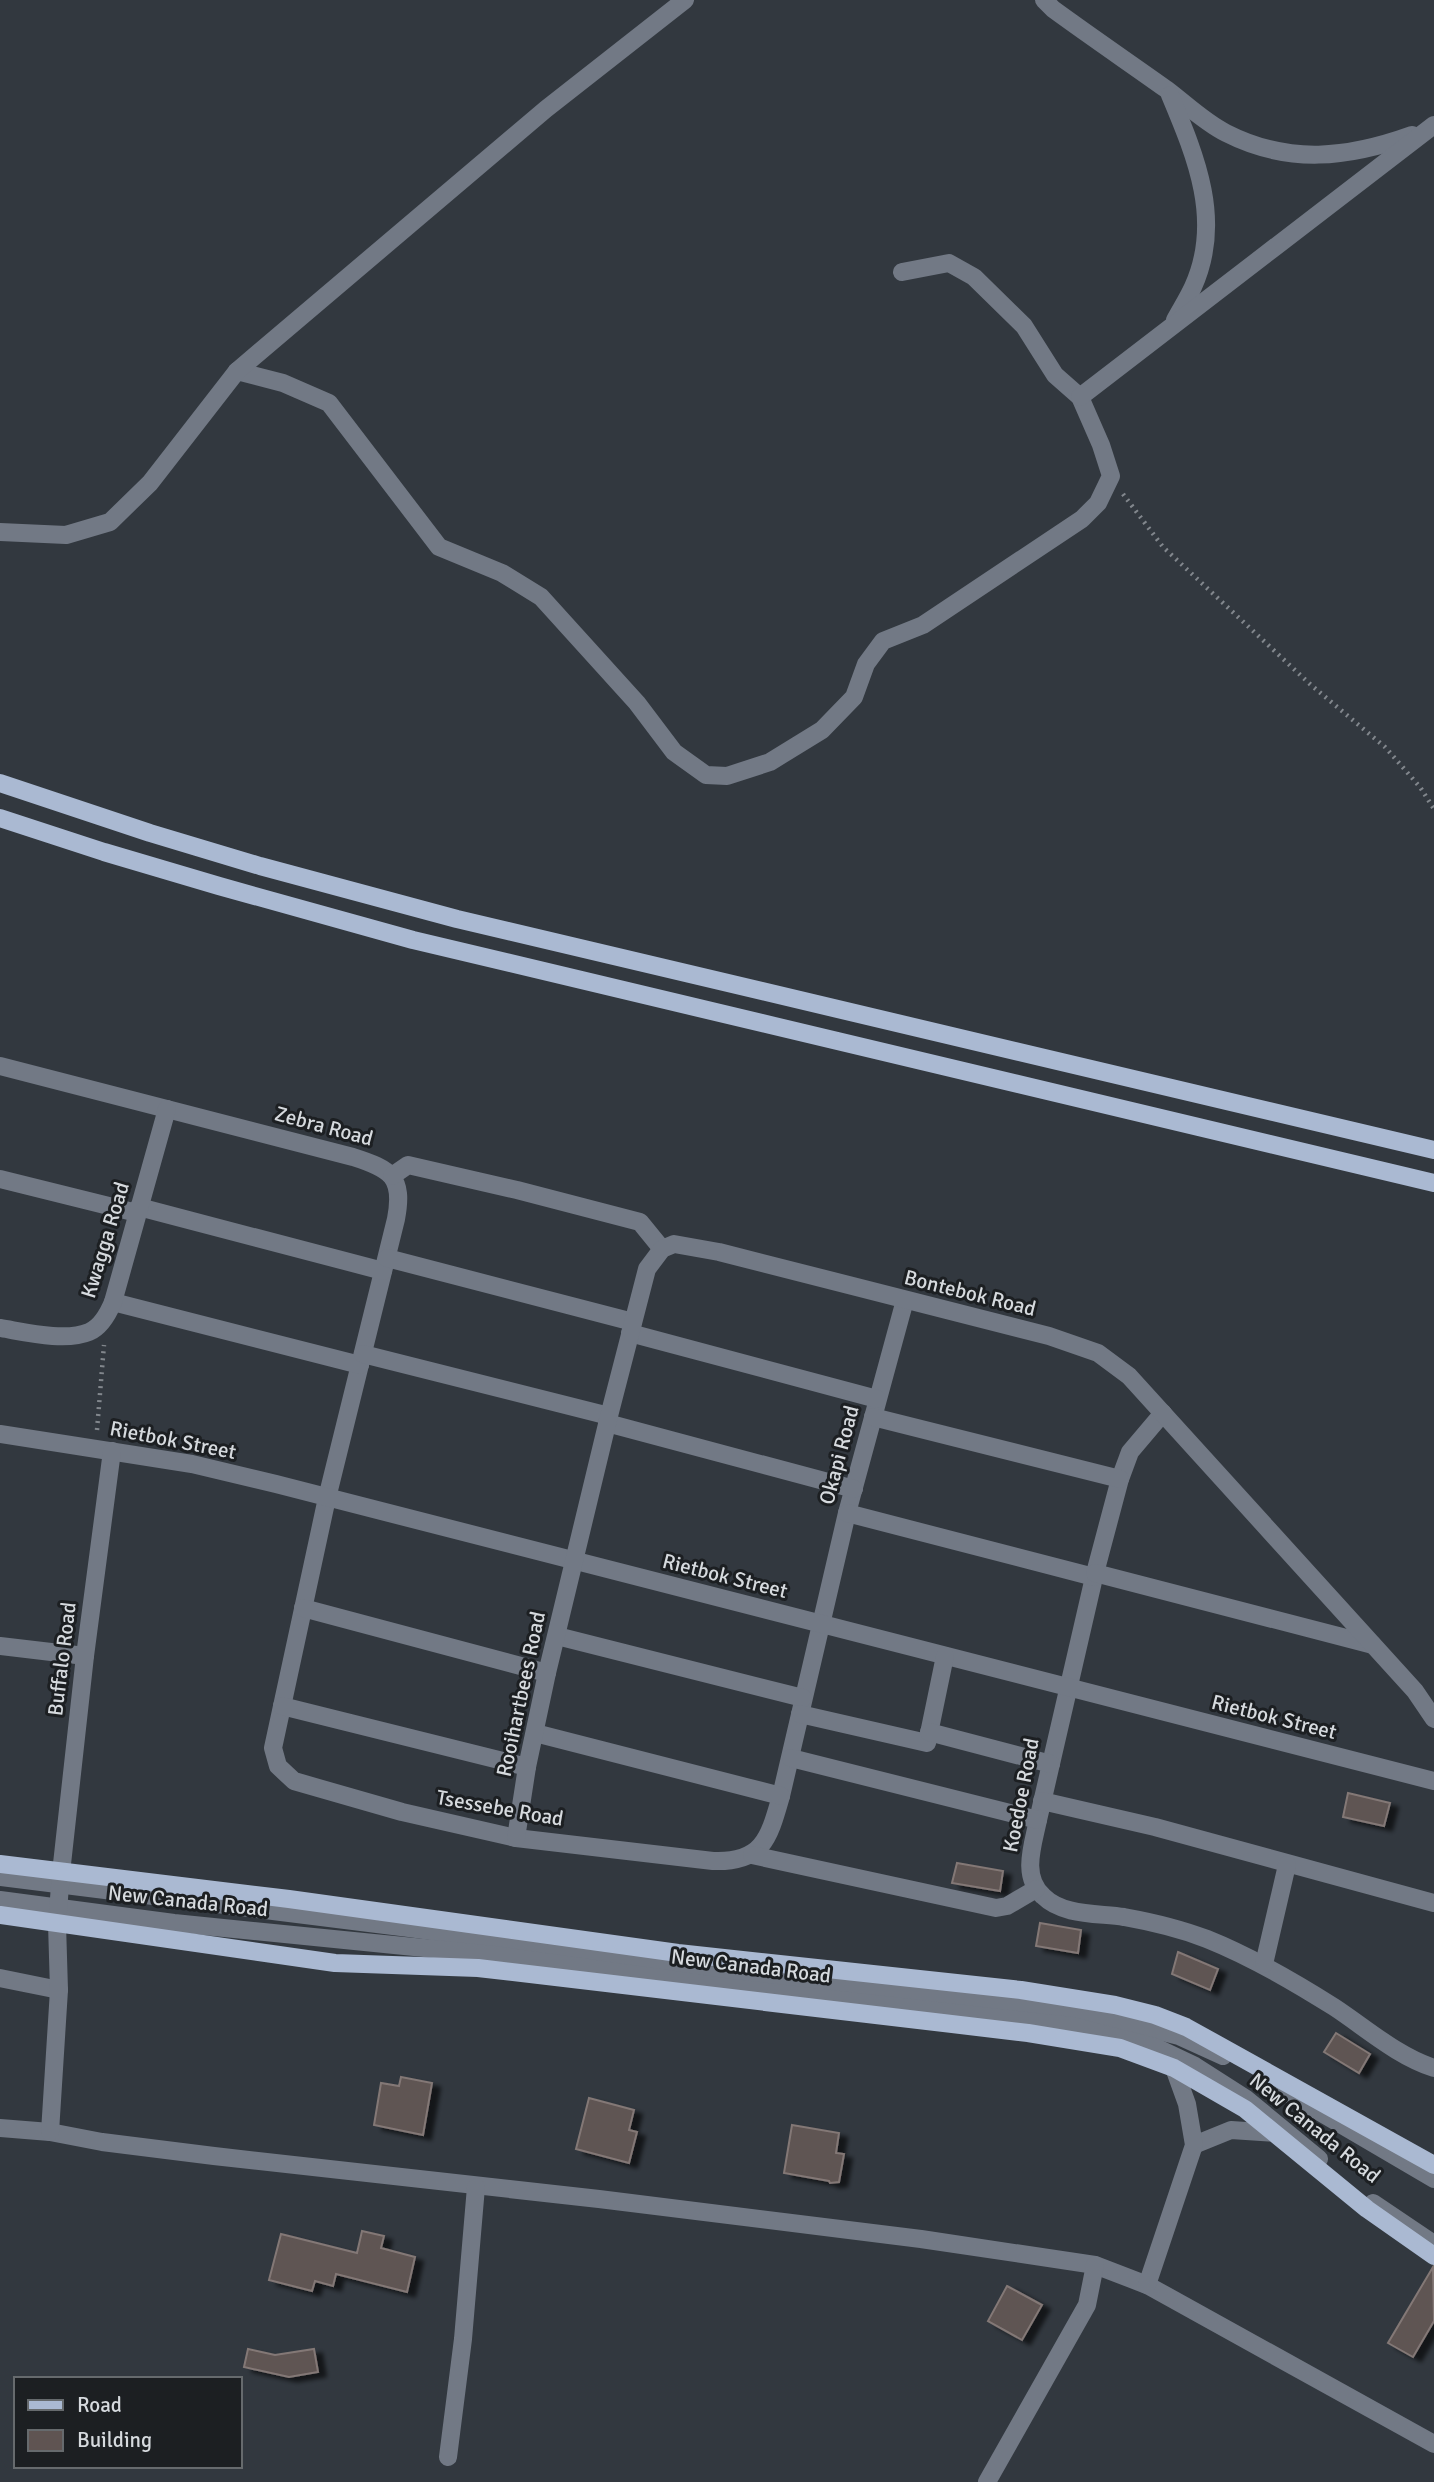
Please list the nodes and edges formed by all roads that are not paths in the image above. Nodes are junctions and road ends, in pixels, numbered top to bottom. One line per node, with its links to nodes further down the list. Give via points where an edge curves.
1 (685, 0): 7 (street, via 545,108)
2 (1044, 0): 3 (street)
3 (1168, 91): 4 (street, via 1226,133 1273,151 1331,155 1376,148); 6 (street, via 1203,185 1206,217 1204,254 1194,286)
4 (1431, 127): 6 (street)
5 (902, 272): 8 (street, via 949,263 974,277 1024,326 1055,375)
6 (1172, 326): 8 (street)
7 (237, 371): 8 (street, via 283,383 328,403 439,547 502,573 541,597 637,703 674,752 706,775 727,776 771,762 822,730 854,697 866,664 883,641 923,625 1082,520 1098,503 1111,476); 9 (street, via 150,483 110,522 66,535)
8 (1080, 397)
9 (0, 533)
10 (0, 783): 14 (main road, via 260,866 457,919)
11 (0, 818): 17 (main road, via 219,887 413,940)
12 (0, 1066): 13 (street, Zebra Road)
13 (167, 1109): 15 (street, Zebra Road, via 353,1157 382,1166); 18 (street, Kwagga Road)
14 (1434, 1150)
15 (392, 1176): 19 (street, via 408,1166 628,1219 640,1223); 20 (street, via 399,1196)
16 (0, 1179): 18 (street)
17 (1434, 1183)
18 (138, 1210): 20 (street); 22 (street, Kwagga Road)
19 (662, 1249): 21 (street, Bontebok Road, via 687,1245); 23 (street, via 647,1269)
20 (385, 1265): 23 (street); 25 (street)
21 (905, 1300): 26 (street, Okapi Road); 27 (street, Bontebok Road, via 1098,1353 1129,1376)
22 (113, 1302): 24 (street, Kwagga Road, via 90,1332 47,1335); 25 (street)
23 (631, 1327): 26 (street); 29 (street)
24 (0, 1328)
25 (362, 1359): 29 (street); 34 (street)
26 (877, 1399): 28 (street, Okapi Road)
27 (1163, 1413): 32 (street, Koedoe Road, via 1130,1452); 41 (street, Bontebok Road)
28 (873, 1417): 32 (street); 33 (street, Okapi Road)
29 (608, 1420): 33 (street); 36 (street)
30 (0, 1434): 31 (street, Rietbok Street)
31 (103, 1450): 34 (street, Rietbok Street, via 192,1464); 43 (street, Buffalo Road)
32 (1120, 1479): 37 (street, Koedoe Road)
33 (854, 1489): 35 (street, Okapi Road)
34 (327, 1498): 36 (street, Rietbok Street); 38 (street, Tsessebe Road)
35 (847, 1513): 37 (street); 39 (street, Okapi Road)
36 (574, 1561): 39 (street, Rietbok Street); 40 (street, Rooihartbees Road)
37 (1094, 1575): 41 (street); 46 (street, Koedoe Road)
38 (303, 1608): 45 (street); 47 (street, Tsessebe Road)
39 (821, 1623): 44 (street, Rietbok Street); 48 (street)
40 (557, 1636): 45 (street, Rooihartbees Road); 48 (street)
41 (1373, 1645): 49 (street, Bontebok Road)
42 (0, 1646): 43 (street)
43 (85, 1656): 64 (street, Buffalo Road)
44 (945, 1656): 46 (street, Rietbok Street); 51 (street)
45 (547, 1673): 50 (street, Rooihartbees Road)
46 (1068, 1687): 53 (street, Koedoe Road); 55 (street, Rietbok Street)
47 (282, 1706): 54 (street); 59 (street, Tsessebe Road, via 273,1748 278,1766 295,1781)
48 (801, 1706): 51 (street, via 926,1742); 52 (street)
49 (1434, 1719)
50 (535, 1732): 54 (street, Rooihartbees Road); 56 (street)
51 (929, 1732): 53 (street)
52 (791, 1758): 56 (street); 58 (street)
53 (1051, 1764): 57 (street, Koedoe Road)
54 (527, 1767): 59 (street, Rooihartbees Road)
55 (1434, 1781)
56 (781, 1796): 60 (street, via 766,1840)
57 (1042, 1801): 58 (street, Koedoe Road); 62 (street)
58 (1038, 1820): 65 (street, Koedoe Road, via 1030,1872)
59 (516, 1838): 60 (street, Tsessebe Road, via 713,1861)
60 (752, 1855): 65 (street, via 996,1908)
61 (0, 1864): 64 (main road, New Canada Road)
62 (1287, 1865): 67 (street); 70 (street)
63 (0, 1877): 64 (street, New Canada Road)
64 (61, 1879): 69 (street, Buffalo Road); 79 (main road, New Canada Road, via 289,1899 678,1953 1021,1990 1115,2005 1186,2026); 80 (street, New Canada Road, via 715,1970 1096,2015 1179,2036 1227,2058)
65 (1036, 1889): 70 (street, via 1068,1910 1161,1925)
66 (0, 1900): 69 (street, New Canada Road)
67 (1434, 1903)
68 (0, 1915): 69 (main road, New Canada Road)
69 (58, 1916): 72 (street, Buffalo Road); 73 (main road, New Canada Road, via 118,1931 335,1963 478,1968 1028,2033 1121,2048); 82 (street, New Canada Road, via 494,1955 724,1987 1072,2026 1119,2036 1195,2066 1245,2098 1371,2202)
70 (1264, 1964): 74 (street, via 1399,2052)
71 (0, 1978): 72 (street)
72 (59, 1990): 76 (street, Buffalo Road)
73 (1174, 2068): 77 (main road, New Canada Road, via 1245,2109); 78 (street, via 1187,2104)
74 (1434, 2068)
75 (0, 2128): 76 (street)
76 (50, 2132): 81 (street)
77 (1275, 2133): 78 (street, via 1231,2130); 83 (main road, New Canada Road, via 1367,2210)
78 (1194, 2145): 85 (street)
79 (1434, 2165)
80 (1434, 2179)
81 (476, 2187): 84 (street, via 921,2239); 87 (street)
82 (1434, 2244)
83 (1434, 2256)
84 (1095, 2265): 85 (street); 88 (street, via 1087,2305)
85 (1147, 2285): 86 (street)
86 (1434, 2444)
87 (448, 2456)
88 (987, 2482)

